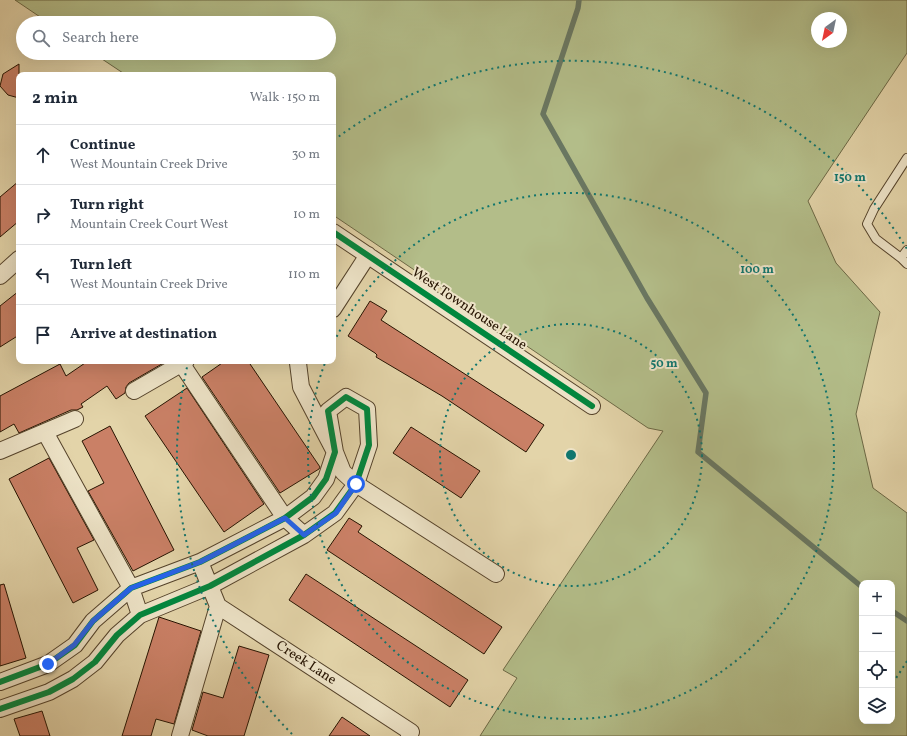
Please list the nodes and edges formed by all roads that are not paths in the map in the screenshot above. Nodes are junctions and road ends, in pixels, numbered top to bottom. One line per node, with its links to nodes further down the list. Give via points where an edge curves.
1 (907, 158): 5 (lane, via 867,224 876,239)
2 (336, 234): 4 (street, West Townhouse Lane)
3 (907, 250): 5 (lane)
4 (368, 255): 8 (street); 13 (street, West Townhouse Lane)
5 (904, 261)
6 (16, 262): 7 (street)
7 (0, 276)
8 (336, 304)
9 (180, 364): 12 (street)
10 (184, 364): 19 (street)
11 (298, 364): 17 (street, via 301,387)
12 (134, 390)
13 (592, 406)
14 (75, 419): 15 (street)
15 (45, 432): 16 (street); 24 (street)
16 (0, 451)
17 (335, 452): 18 (street, via 343,472); 18 (street, via 328,411 346,397 367,410 369,446); 19 (street, via 326,479 313,497)
18 (356, 484): 20 (street, via 336,513); 22 (street)
19 (285, 518): 20 (street); 21 (street)
20 (304, 535): 23 (street)
21 (200, 562): 23 (street); 24 (street)
22 (496, 574)
23 (210, 586): 25 (street); 26 (street)
24 (131, 588): 26 (street); 27 (street, via 93,621 74,645 48,664)
25 (218, 606): 29 (street, Creek Lane); 30 (street)
26 (140, 614): 28 (street, via 117,635 95,662 73,679 49,692)
27 (0, 682)
28 (0, 709)
29 (410, 734)
30 (180, 736)

